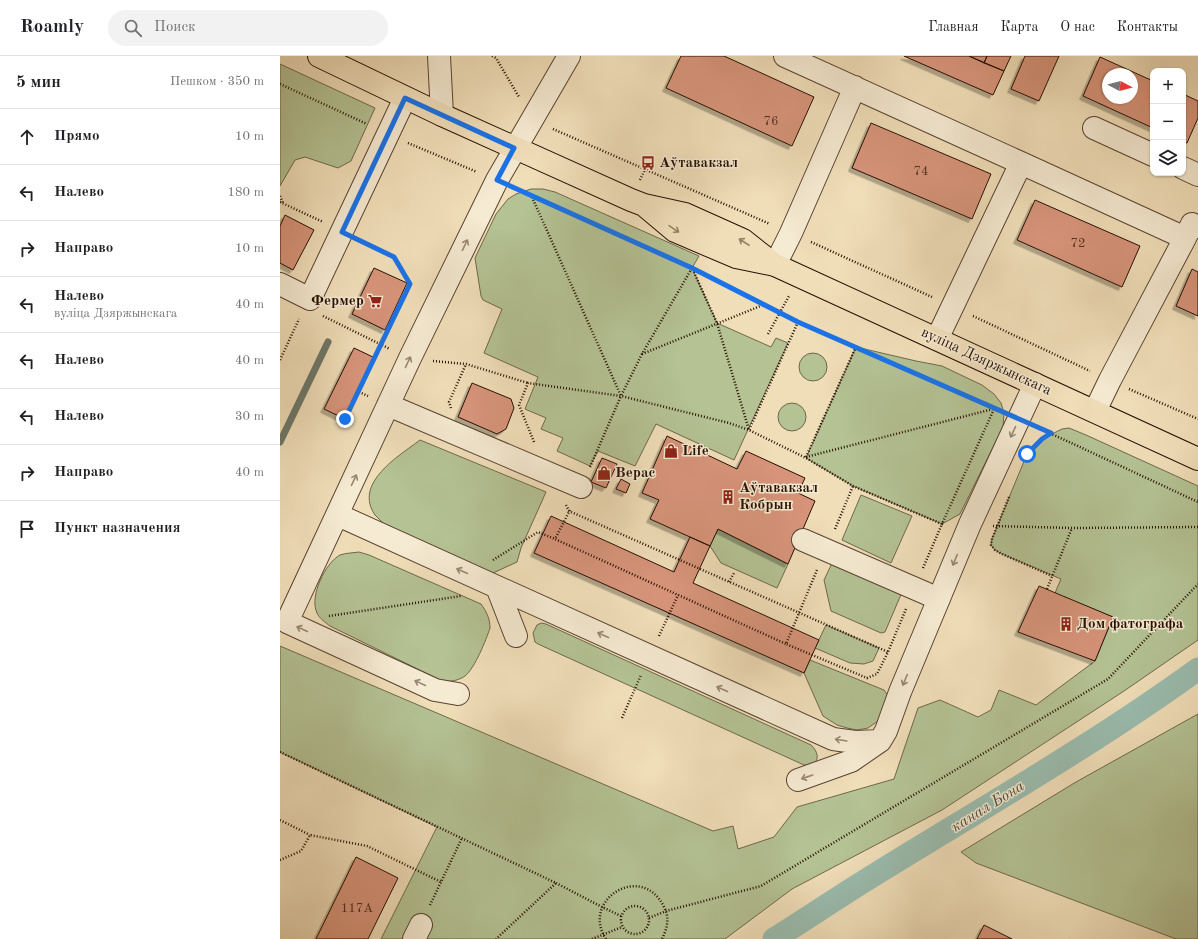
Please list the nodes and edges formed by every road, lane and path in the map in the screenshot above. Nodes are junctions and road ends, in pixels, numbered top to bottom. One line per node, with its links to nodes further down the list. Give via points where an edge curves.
1 (319, 56): 7 (main road)
2 (439, 56): 8 (lane)
3 (492, 56): 9 (path, via 496,58)
4 (569, 56): 9 (lane)
5 (785, 56): 6 (lane)
6 (855, 87): 13 (lane); 22 (lane)
7 (405, 98): 8 (main road); 21 (lane)
8 (442, 115): 11 (main road)
9 (532, 119): 11 (lane); 22 (path)
10 (1094, 128): 12 (lane)
11 (514, 148): 16 (lane); 23 (main road, вуліца Дзяржынскага, via 644,205 685,214 743,240)
12 (1150, 153)
13 (1021, 162): 20 (lane); 28 (lane)
14 (1186, 169): 15 (lane)
15 (1198, 175)
16 (497, 180): 18 (path); 42 (lane, one-way to 16)
17 (280, 196): 19 (path)
18 (531, 196): 24 (path); 41 (path)
19 (281, 202): 21 (path)
20 (1193, 224): 39 (lane)
21 (342, 232): 26 (lane, via 310,299); 46 (path, via 394,257 410,284)
22 (791, 233): 23 (lane); 28 (path)
23 (775, 265): 25 (main road, вуліца Дзяржынскага)
24 (692, 268): 27 (path); 32 (path); 36 (path)
25 (800, 276): 29 (path); 34 (main road, вуліца Дзяржынскага)
26 (280, 284)
27 (764, 305): 29 (path); 32 (path)
28 (952, 306): 34 (lane); 39 (path)
29 (780, 313): 31 (path); 33 (path)
30 (302, 314): 37 (path)
31 (798, 322): 35 (path); 49 (path)
32 (716, 324): 36 (path); 49 (path)
33 (768, 334)
34 (937, 339): 40 (main road, вуліца Дзяржынскага)
35 (856, 347): 43 (path); 53 (path)
36 (642, 354): 41 (path)
37 (280, 360)
38 (466, 364): 44 (path, via 449,402)
39 (1110, 380): 45 (lane); 48 (path)
40 (1035, 384): 45 (main road, вуліца Дзяржынскага); 47 (lane)
41 (621, 396): 49 (path); 51 (path, via 528,383 519,405); 57 (path)
42 (388, 405): 55 (lane); 61 (lane, one-way to 42)
43 (994, 409): 47 (path); 53 (path); 62 (path)
44 (452, 411)
45 (1095, 411): 54 (main road, вуліца Дзяржынскага)
46 (345, 419)
47 (1019, 420): 50 (path); 63 (lane, one-way to 63)
48 (1198, 420)
49 (749, 430): 53 (path)
50 (1051, 433): 52 (path); 59 (path)
51 (534, 442)
52 (1027, 454)
53 (806, 458): 56 (path)
54 (1198, 459)
55 (550, 474): 57 (lane); 60 (path)
56 (853, 486): 62 (path); 69 (path)
57 (580, 487): 60 (path)
58 (1012, 490): 64 (path)
59 (1198, 502)
60 (569, 511): 67 (path); 73 (path)
61 (338, 515): 72 (lane, one-way to 61); 84 (lane, one-way to 61, via 435,690 287,622)
62 (942, 524): 76 (path)
63 (970, 524): 64 (path); 78 (lane, one-way to 78)
64 (997, 527): 66 (path); 71 (path, via 991,545 995,550)
65 (1198, 527): 66 (path)
66 (1072, 528): 71 (path)
67 (555, 539): 72 (path, via 538,532 484,566); 82 (path)
68 (802, 540): 69 (lane)
69 (826, 550): 76 (lane); 79 (path)
70 (734, 573): 73 (path)
71 (1052, 576): 77 (path)
72 (477, 578): 75 (lane); 80 (path, via 468,595)
73 (729, 582): 79 (path)
74 (1198, 584): 94 (path, via 1108,679 761,886)
75 (497, 587): 81 (lane); 85 (lane, one-way to 75, via 855,742 833,739)
76 (914, 588): 78 (lane); 83 (path)
77 (1047, 589)
78 (939, 599): 85 (lane, one-way to 85, via 886,732)
79 (799, 614): 82 (path); 83 (path)
80 (326, 617)
81 (516, 636)
82 (786, 644): 83 (path, via 867,678 877,674)
83 (888, 652)
84 (458, 694)
85 (880, 741): 87 (lane, one-way to 87, via 851,761)
86 (280, 752): 90 (path)
87 (798, 780)
88 (280, 820): 89 (path)
89 (310, 835): 90 (path, via 367,846 441,882); 91 (path, via 301,851)
90 (462, 838): 92 (path)
91 (280, 860)
92 (556, 883): 93 (path); 99 (path)
93 (602, 908): 94 (path, via 611,894 631,886 652,891); 95 (path); 98 (path)
94 (666, 911): 96 (path); 102 (path, via 668,920)
95 (621, 916): 96 (path, via 627,908 636,906 645,910); 97 (path)
96 (649, 918): 97 (path, via 647,928 640,934 631,934)
97 (622, 927): 98 (path)
98 (602, 934): 100 (path); 101 (path)
99 (496, 939)
100 (592, 939)
101 (606, 939)
102 (662, 939)

